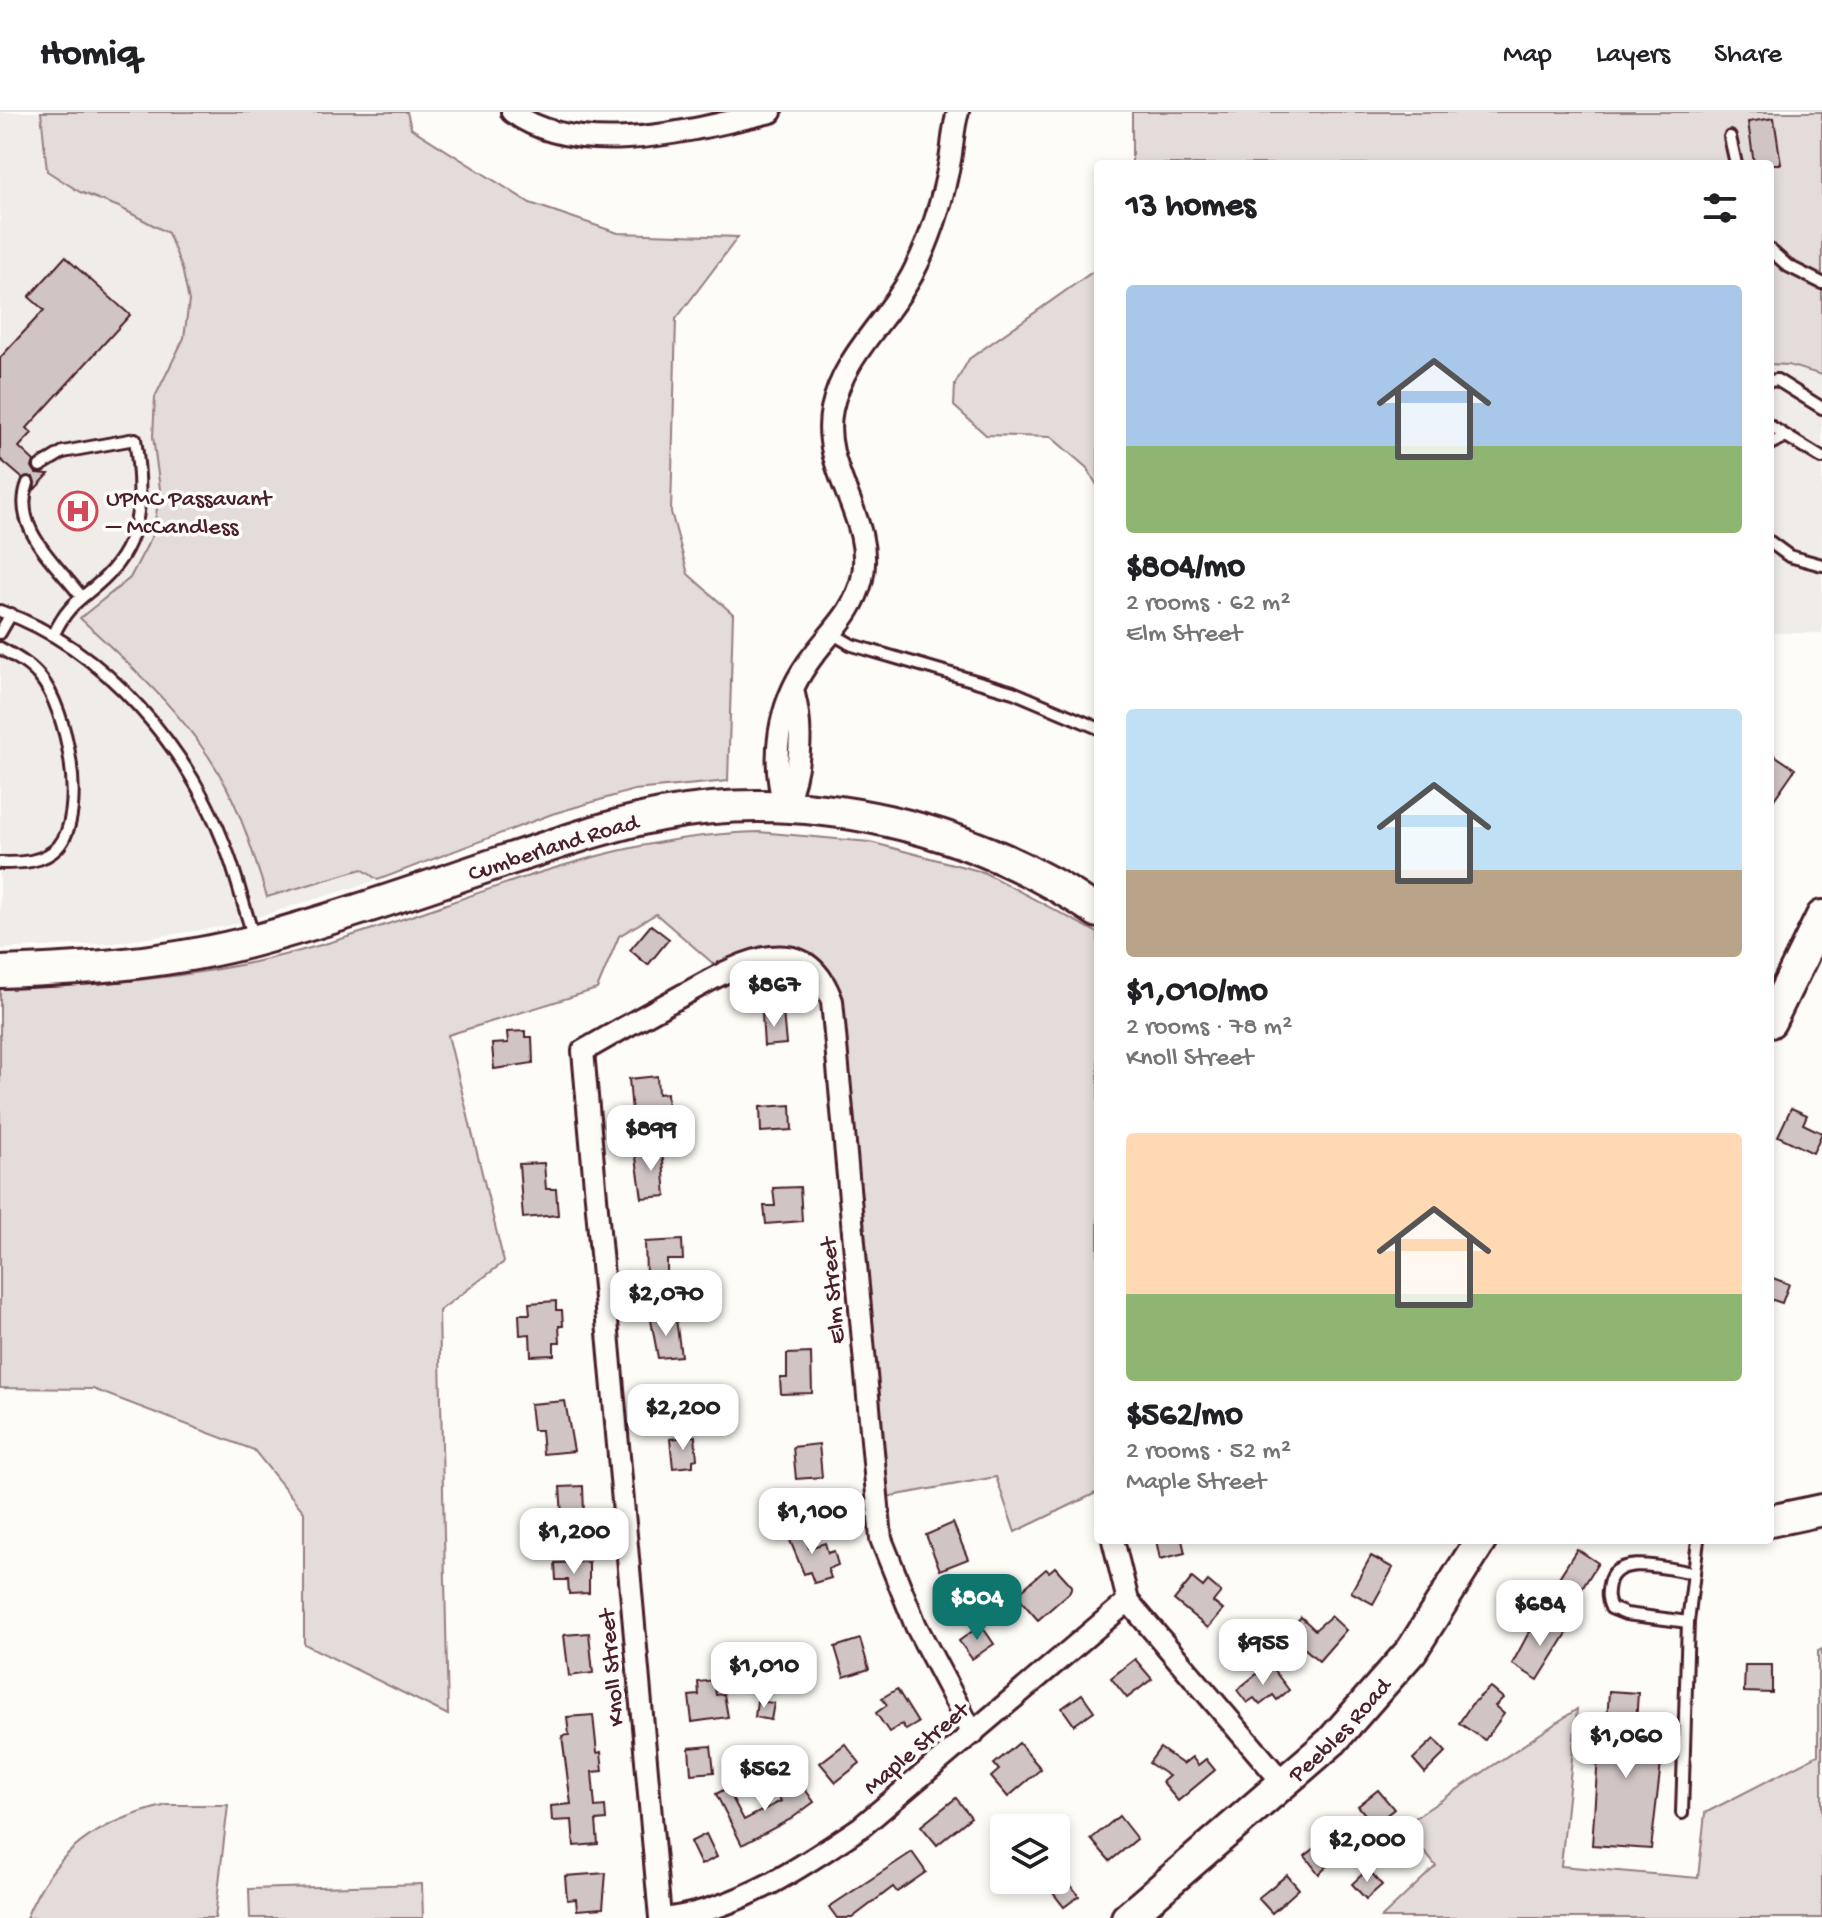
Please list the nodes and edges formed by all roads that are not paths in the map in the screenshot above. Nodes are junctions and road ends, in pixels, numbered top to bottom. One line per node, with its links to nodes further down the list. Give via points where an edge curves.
1 (512, 112): 2 (street, via 568,137 671,134)
2 (771, 112)
3 (950, 114): 22 (street, via 944,186 922,253 901,294 849,364 831,411 831,450 859,524 865,561 856,598)
4 (1730, 137): 5 (lane)
5 (1735, 160)
6 (1774, 254): 7 (lane)
7 (1822, 283)
8 (1774, 380): 9 (lane)
9 (1822, 408)
10 (1774, 428): 11 (lane)
11 (1786, 436): 12 (lane); 13 (lane)
12 (1774, 442)
13 (1822, 458)
14 (40, 466): 18 (lane, via 63,452 135,439 141,492 132,537 111,571)
15 (28, 483): 18 (lane, via 25,514 30,530)
16 (1774, 545): 17 (lane, via 1789,556)
17 (1822, 565)
18 (80, 595): 21 (lane)
19 (6, 613): 20 (lane); 21 (lane)
20 (0, 633)
21 (54, 634): 29 (lane, via 118,686 186,771 228,853)
22 (833, 634): 24 (lane, via 852,645 1013,692); 25 (street, via 808,662 794,694 800,717 797,780)
23 (0, 648): 26 (lane, via 39,675 53,696 63,719 71,807 66,835 47,856)
24 (1094, 726)
25 (785, 808): 27 (street, Cumberland Road, via 868,818 956,840 1030,872); 29 (street, Cumberland Road, via 695,810 609,827)
26 (0, 863)
27 (1094, 910)
28 (1822, 916): 32 (street)
29 (255, 941): 30 (street, Cumberland Road, via 147,962)
30 (0, 972)
31 (685, 994): 41 (street, Elm Street, via 745,962 773,956 806,965 828,989 881,1539 916,1626); 44 (street, Knoll Street, via 583,1051)
32 (1774, 1008)
33 (1822, 1510): 34 (street)
34 (1774, 1520)
35 (1114, 1544): 39 (street)
36 (1478, 1544): 42 (street, Peebles Road, via 1412,1650 1332,1741)
37 (1698, 1544): 38 (lane)
38 (1694, 1573): 40 (lane); 40 (lane, via 1618,1568 1611,1574 1607,1598 1611,1608 1626,1614)
39 (1128, 1601): 41 (street, Maple Street); 42 (street)
40 (1688, 1622): 43 (lane)
41 (973, 1734): 45 (street, Maple Street, via 861,1827 791,1874 740,1898)
42 (1284, 1784): 46 (street, Peebles Road)
43 (1682, 1813)
44 (660, 1918)
45 (671, 1918)
46 (1127, 1918)

